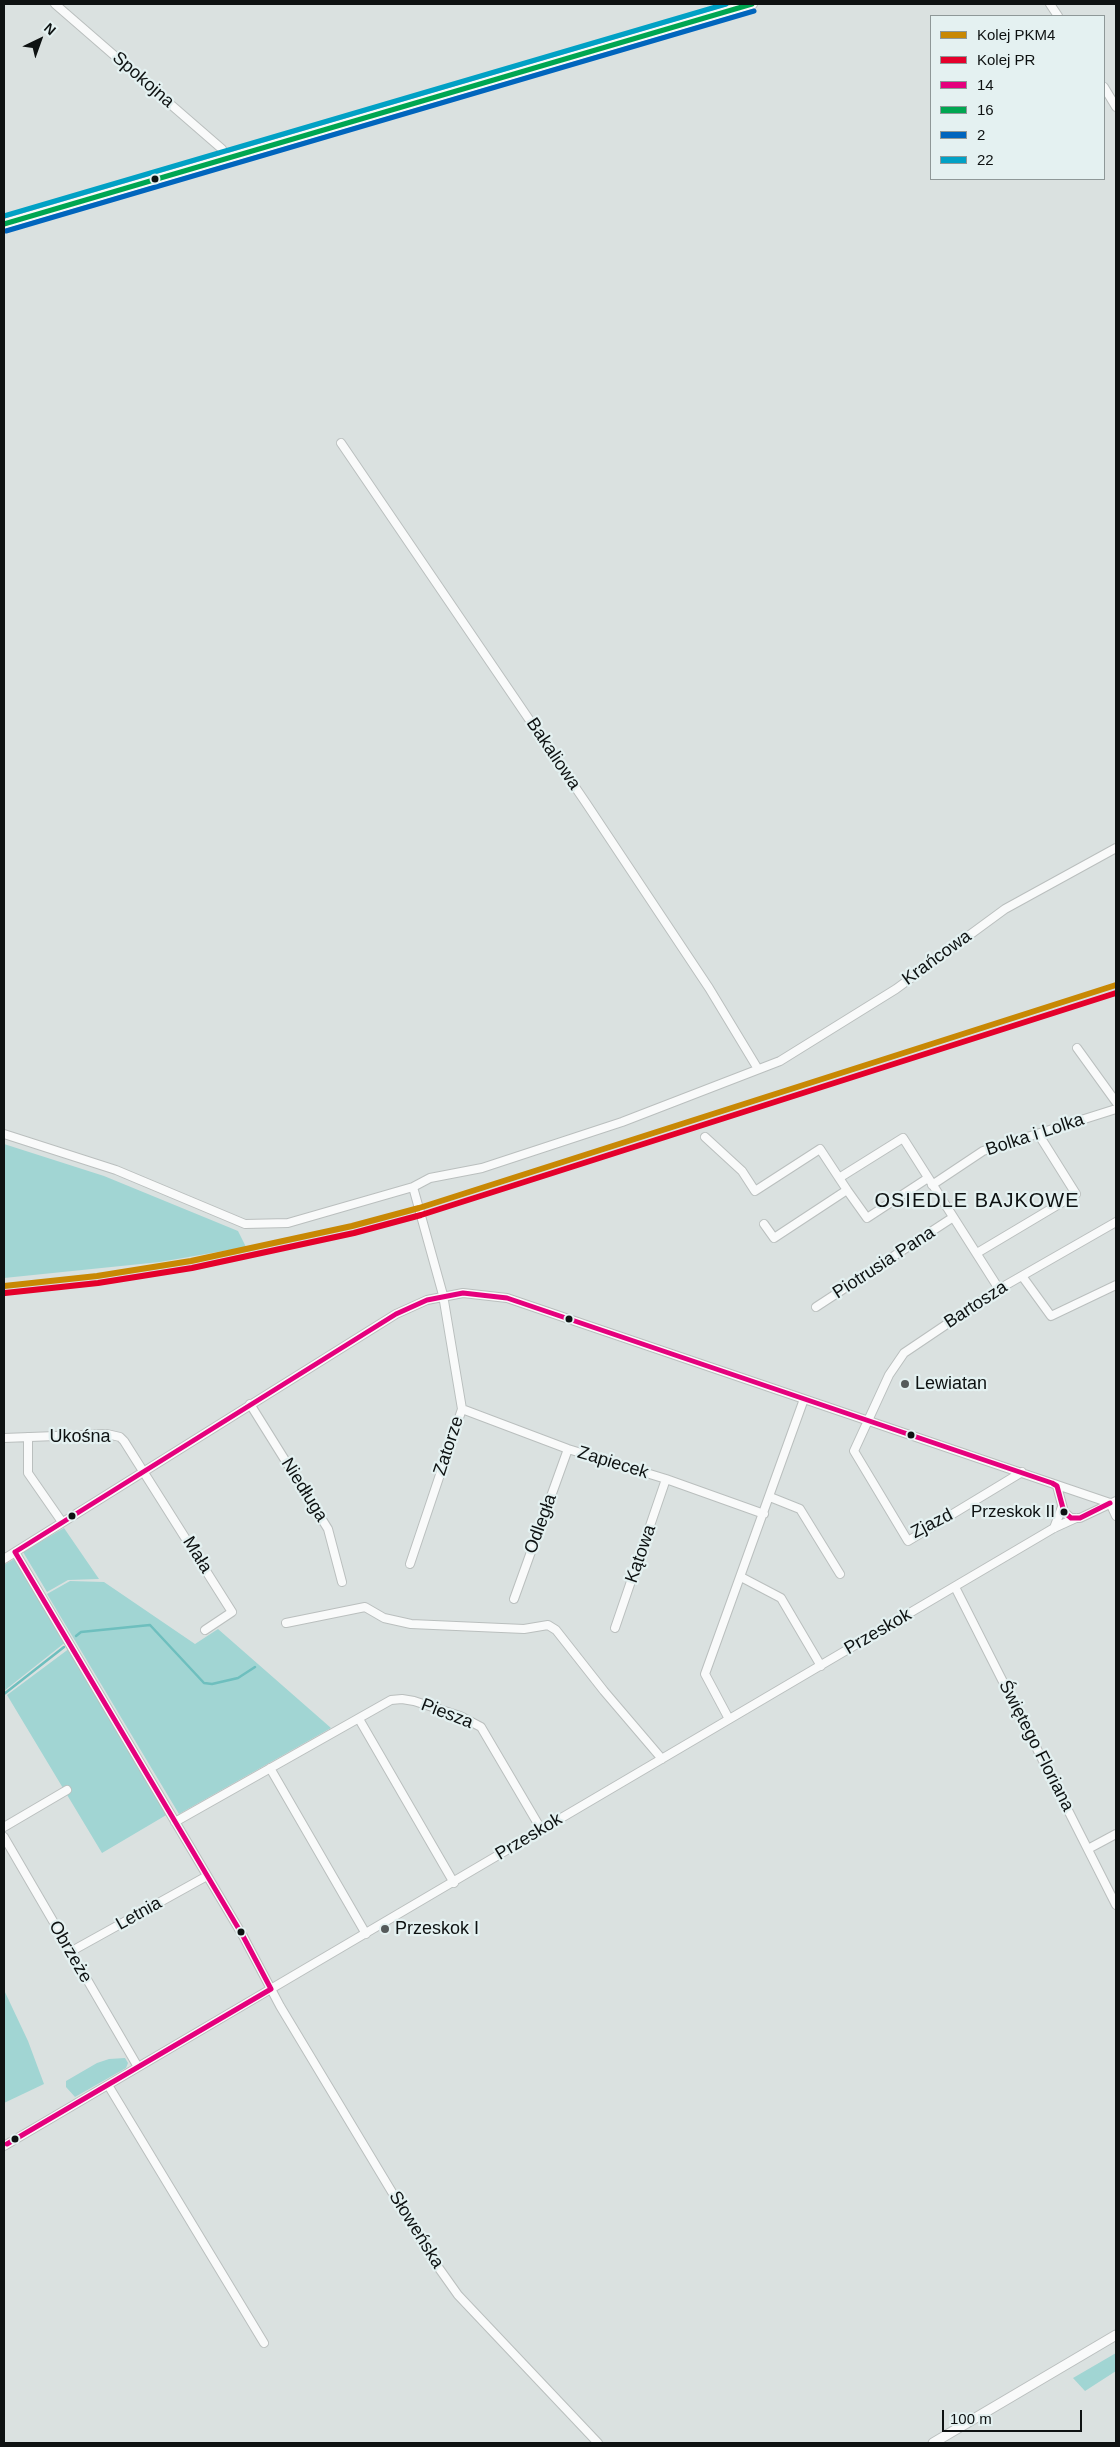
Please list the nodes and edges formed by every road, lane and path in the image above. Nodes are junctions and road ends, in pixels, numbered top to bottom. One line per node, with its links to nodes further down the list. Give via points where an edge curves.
1 (55, 4): 7 (street, Spokojna, via 222,149)
2 (752, 4): 7 (main road)
3 (1050, 4): 4 (street)
4 (1057, 15)
5 (1105, 90): 6 (street)
6 (1116, 107)
7 (226, 159): 8 (main road)
8 (4, 224)
9 (341, 442): 12 (street, Bakaliowa, via 634,875)
10 (1116, 848): 12 (street, Krańcowa, via 1005,909 896,988 780,1061)
11 (1077, 1048): 13 (street)
12 (758, 1069): 20 (street, Krańcowa, via 622,1122 482,1168 430,1178)
13 (1116, 1102)
14 (1116, 1109): 16 (street, Bolka i Lolka)
15 (4, 1134): 20 (street, Krańcowa, via 116,1170 245,1224 283,1224)
16 (1039, 1134): 19 (street, Bolka i Lolka, via 983,1151); 25 (street, via 1076,1194)
17 (705, 1137): 18 (street, via 742,1171 755,1191 820,1150)
18 (839, 1178): 19 (street, via 903,1138); 21 (street)
19 (930, 1181): 21 (street, Bolka i Lolka, via 867,1218); 22 (street)
20 (413, 1187): 29 (street, Zatorze)
21 (847, 1190): 23 (street, via 774,1238)
22 (952, 1218): 25 (street); 30 (street, Piotrusia Pana)
23 (764, 1224)
24 (1115, 1225): 26 (street, Bartosza)
25 (977, 1252): 28 (street)
26 (1022, 1276): 27 (street, via 1051,1316); 28 (street, Bartosza)
27 (1116, 1285)
28 (999, 1289): 34 (street, Bartosza, via 904,1353 889,1375)
29 (443, 1295): 31 (street, via 479,1293 507,1298); 32 (street, via 396,1314); 33 (street, Zatorze)
30 (816, 1308)
31 (804, 1399): 34 (street); 43 (street)
32 (250, 1404): 38 (street); 57 (street, Niedługa, via 328,1529)
33 (462, 1409): 37 (street, Zapiecek); 54 (street, Zatorze)
34 (869, 1421): 39 (street); 39 (street, Zjazd, via 854,1451 908,1540)
35 (28, 1437): 36 (street, Ukośna); 38 (street, Ukośna, via 113,1434 124,1441); 50 (street, Ukośna, via 28,1473)
36 (4, 1438)
37 (568, 1449): 40 (street, Zapiecek); 59 (street, Odległa)
38 (144, 1471): 50 (street); 62 (street, Mała, via 232,1612)
39 (1022, 1472): 41 (street)
40 (666, 1480): 46 (street, Zapiecek); 61 (street, Kątowa)
41 (1057, 1486): 42 (street); 45 (street)
42 (1080, 1492): 44 (street); 45 (street, via 1066,1495); 47 (street, via 1089,1502)
43 (770, 1497): 46 (street); 55 (street, via 800,1509)
44 (1113, 1502): 47 (street); 48 (street)
45 (1062, 1505): 49 (street, via 1067,1515); 51 (street)
46 (764, 1514): 56 (street)
47 (1086, 1514): 49 (street)
48 (1116, 1516)
49 (1076, 1518): 51 (street, Przeskok)
50 (62, 1522): 52 (street)
51 (1054, 1528): 58 (street, Przeskok)
52 (15, 1552): 53 (street); 69 (street, Słoweńska)
53 (4, 1559)
54 (410, 1564)
55 (840, 1574)
56 (741, 1577): 63 (street, via 781,1598); 65 (street, via 705,1674)
57 (342, 1582)
58 (955, 1588): 63 (street, Przeskok); 74 (street, Świętego Floriana)
59 (514, 1599)
60 (286, 1623): 66 (street, via 365,1607 384,1618 411,1624 524,1629 548,1625 556,1630)
61 (615, 1628)
62 (206, 1630)
63 (820, 1666): 65 (street, Przeskok)
64 (359, 1719): 67 (street, Piesza); 71 (street, Piesza, via 391,1700 402,1699 474,1722 486,1735); 76 (street)
65 (730, 1719): 66 (street, Przeskok)
66 (662, 1759): 71 (street, Przeskok)
67 (270, 1768): 69 (street, Piesza); 78 (street)
68 (67, 1790): 70 (street)
69 (175, 1822): 75 (street, Słoweńska)
70 (4, 1827)
71 (541, 1829): 76 (street, Przeskok)
72 (1116, 1834): 74 (street)
73 (4, 1837): 79 (street, Obrzeże)
74 (1088, 1849): 77 (street, Świętego Floriana)
75 (207, 1876): 79 (street, Letnia); 80 (street, Słoweńska)
76 (454, 1883): 78 (street, Przeskok)
77 (1116, 1905)
78 (366, 1934): 80 (street, Przeskok)
79 (70, 1952): 81 (street, Obrzeże)
80 (271, 1989): 81 (street, Przeskok); 86 (street, Słoweńska, via 431,2257 458,2295)
81 (138, 2067): 82 (street, Przeskok)
82 (108, 2085): 83 (street, Przeskok); 85 (street)
83 (4, 2146)
84 (1116, 2334): 87 (street)
85 (264, 2343)
86 (598, 2443)
87 (933, 2443)

